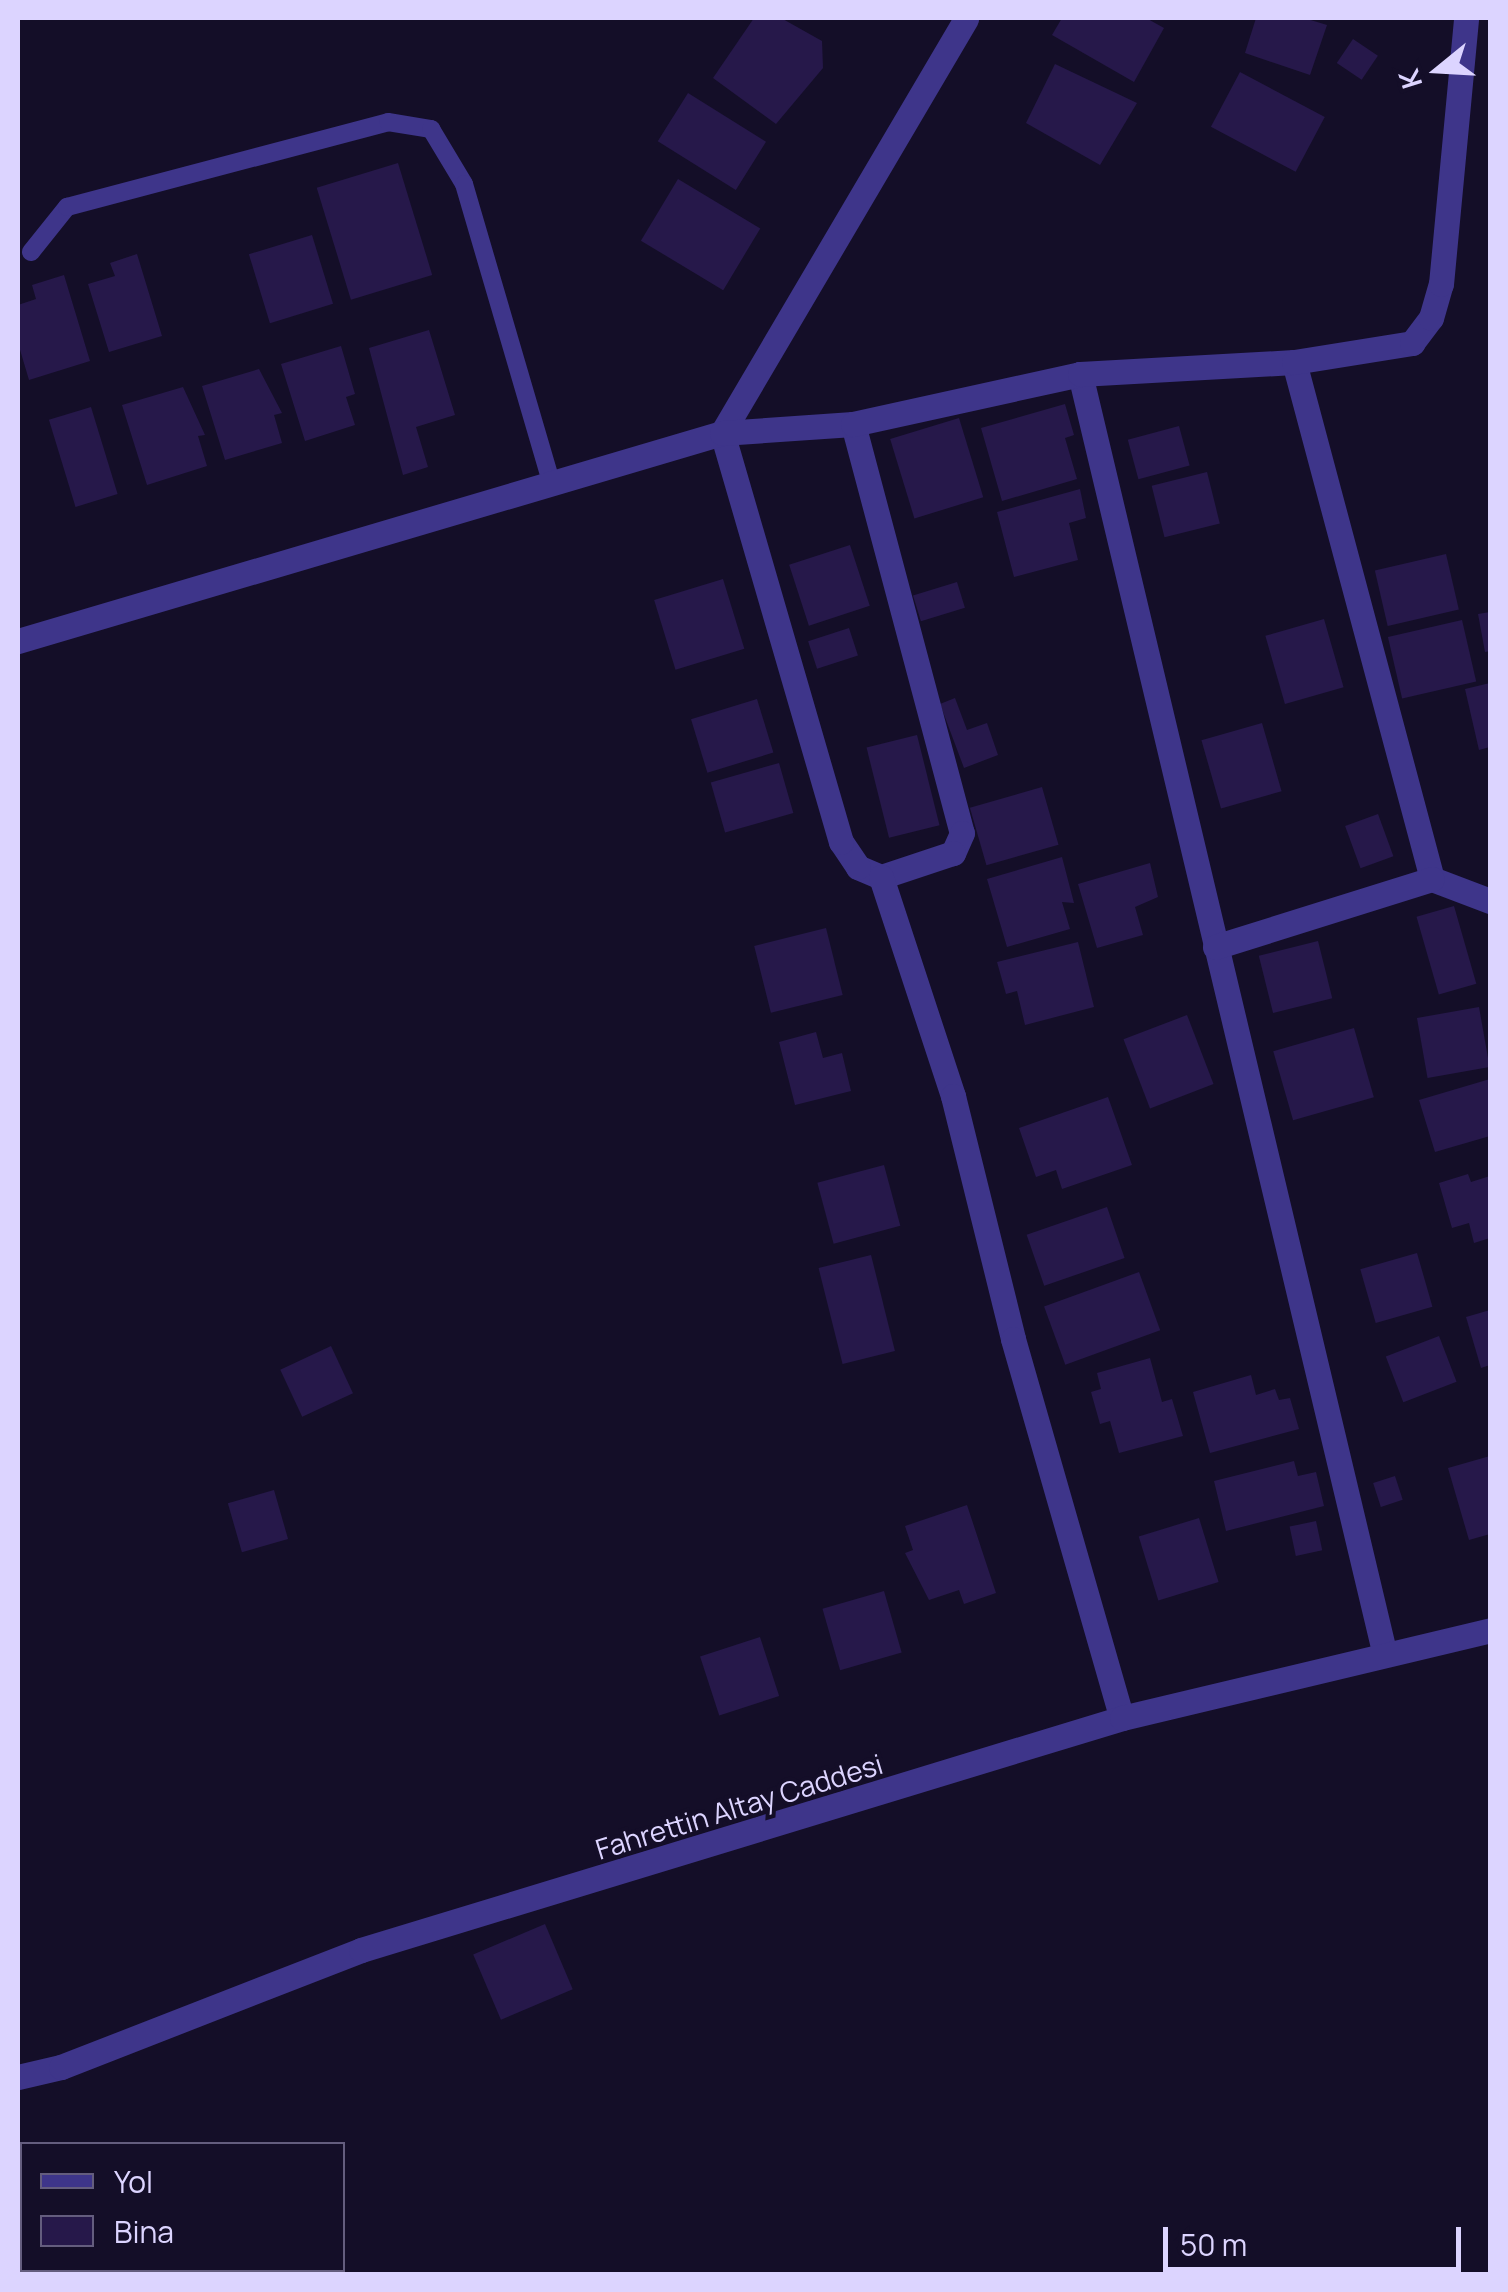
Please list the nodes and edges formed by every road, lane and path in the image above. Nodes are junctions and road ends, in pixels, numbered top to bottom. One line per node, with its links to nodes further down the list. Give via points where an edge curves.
1 (966, 18): 7 (street)
2 (1466, 18): 4 (street, via 1441,284 1431,318 1412,343)
3 (31, 252): 8 (lane, via 66,208 388,122 431,129 464,184)
4 (1294, 362): 5 (street); 11 (street)
5 (1080, 374): 6 (street); 13 (street)
6 (854, 424): 7 (street); 10 (street, via 962,832 953,853)
7 (722, 433): 8 (street); 10 (street, via 841,842 858,867)
8 (552, 485): 9 (street)
9 (18, 641)
10 (881, 878): 16 (street, via 952,1096 1013,1339)
11 (1432, 879): 12 (street); 13 (street)
12 (1490, 901)
13 (1215, 947): 15 (street)
14 (1490, 1630): 15 (street, Fahrettin Altay Caddesi)
15 (1384, 1651): 16 (street, Fahrettin Altay Caddesi)
16 (1122, 1718): 17 (street, Fahrettin Altay Caddesi, via 362,1950 61,2067)
17 (18, 2077)

